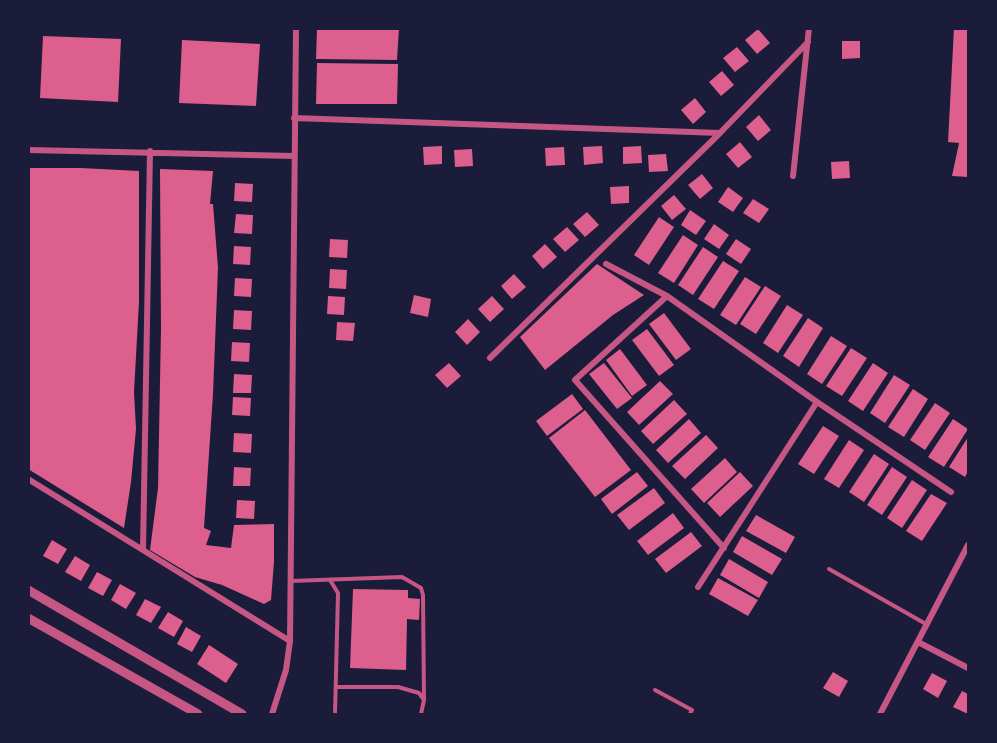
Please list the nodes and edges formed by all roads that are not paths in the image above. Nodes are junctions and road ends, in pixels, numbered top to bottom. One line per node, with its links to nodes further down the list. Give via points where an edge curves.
1 (297, 28): 4 (street)
2 (809, 28): 3 (street)
3 (808, 42): 5 (street); 9 (street)
4 (294, 118): 5 (street); 8 (street)
5 (720, 133): 12 (street)
6 (28, 150): 7 (street)
7 (150, 151): 8 (street); 18 (street)
8 (294, 156): 21 (street)
9 (793, 176)
10 (606, 264): 11 (street)
11 (667, 296): 13 (street); 17 (street, via 575,380)
12 (490, 358)
13 (817, 402): 15 (street); 17 (street)
14 (28, 479): 18 (street)
15 (951, 492)
16 (969, 545): 25 (street)
17 (724, 548): 22 (street)
18 (143, 550): 26 (street)
19 (830, 569): 25 (lane)
20 (329, 580): 21 (lane); 29 (lane, via 338,593); 31 (lane, via 402,578 421,588)
21 (289, 581): 26 (street)
22 (698, 587)
23 (28, 590): 33 (street)
24 (28, 618): 32 (street)
25 (926, 625): 27 (street)
26 (290, 641): 34 (street, via 286,670)
27 (918, 642): 28 (street); 38 (street)
28 (969, 668)
29 (337, 687): 31 (lane, via 398,687 419,693); 35 (lane)
30 (655, 690): 37 (lane, via 692,710)
31 (424, 700): 36 (lane)
32 (198, 714)
33 (242, 714)
34 (272, 714)
35 (335, 714)
36 (421, 714)
37 (690, 714)
38 (880, 714)

